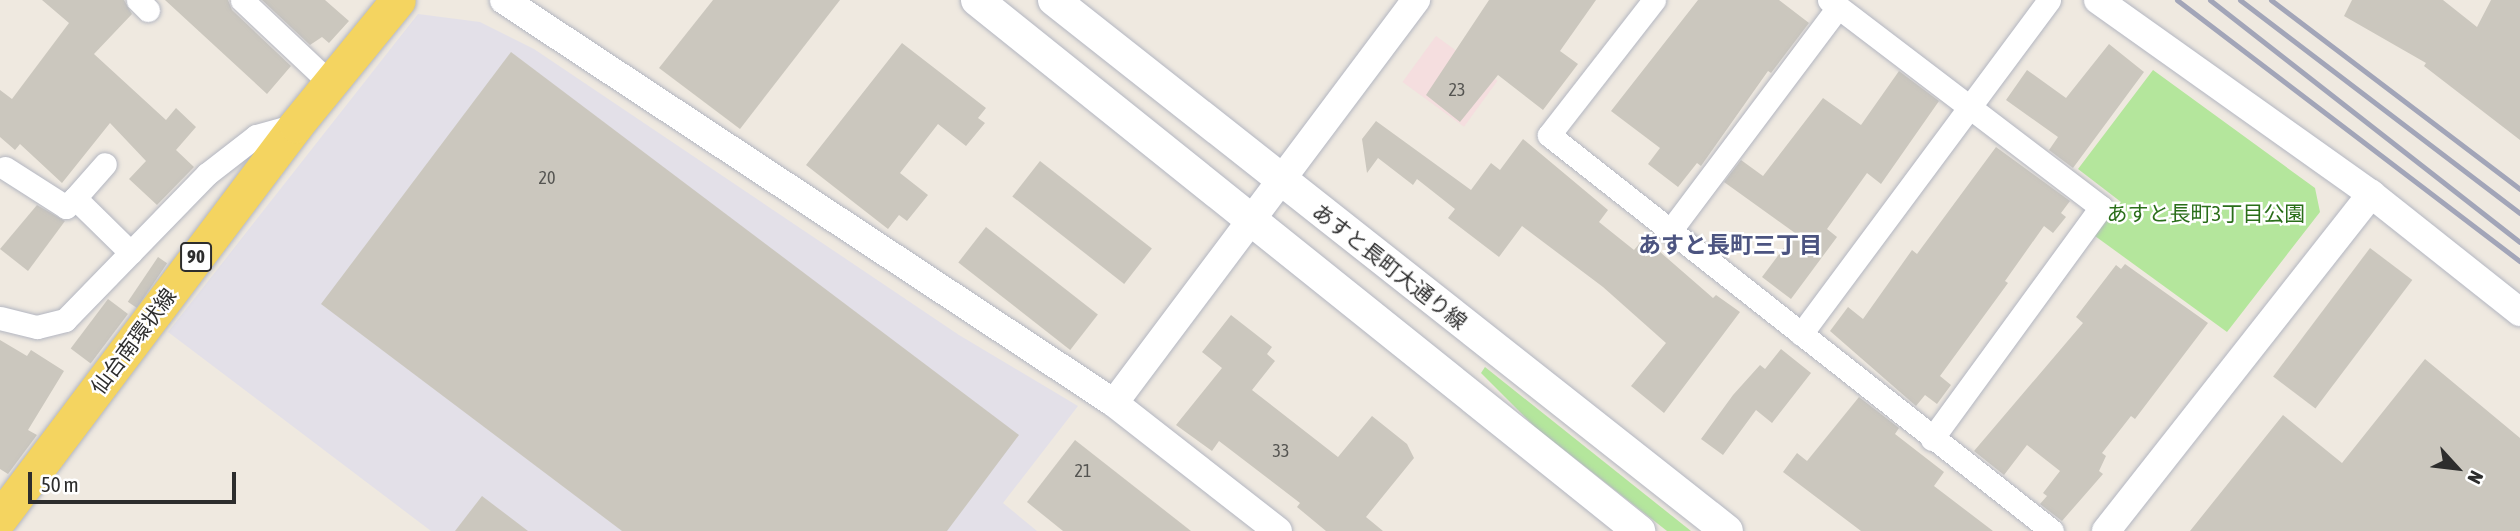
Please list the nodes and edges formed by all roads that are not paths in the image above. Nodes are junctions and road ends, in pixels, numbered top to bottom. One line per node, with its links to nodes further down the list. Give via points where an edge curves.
1 (242, 0): 11 (street)
2 (398, 0): 11 (main road, 仙台南環状線 / 90)
3 (504, 0): 25 (street)
4 (977, 0): 19 (main road)
5 (1054, 0): 16 (main road, あすと長町大通り線)
6 (1416, 0): 16 (street)
7 (1654, 0): 20 (street, via 1549,135)
8 (2049, 0): 12 (street)
9 (2098, 0): 17 (street)
10 (1833, 3): 12 (street); 20 (street)
11 (330, 83): 13 (main road, 仙台南環状線 / 90)
12 (1968, 106): 24 (street); 26 (street, via 2101,206)
13 (296, 125): 21 (street, via 256,136 236,151 207,174); 27 (main road, 仙台南環状線 / 90)
14 (104, 164): 18 (street)
15 (5, 168): 18 (street, via 65,206)
16 (1284, 182): 19 (street); 30 (main road, あすと長町大通り線)
17 (2371, 194): 22 (street); 32 (street)
18 (75, 198): 21 (street)
19 (1254, 220): 25 (street); 29 (main road)
20 (1670, 231): 24 (street)
21 (131, 253): 23 (street, via 65,320 37,327)
22 (2520, 312)
23 (0, 318)
24 (1801, 334): 26 (street)
25 (1114, 403): 28 (street)
26 (1932, 439): 31 (street)
27 (0, 518)
28 (1278, 531)
29 (1639, 531)
30 (1727, 531)
31 (2052, 531)
32 (2106, 531)

